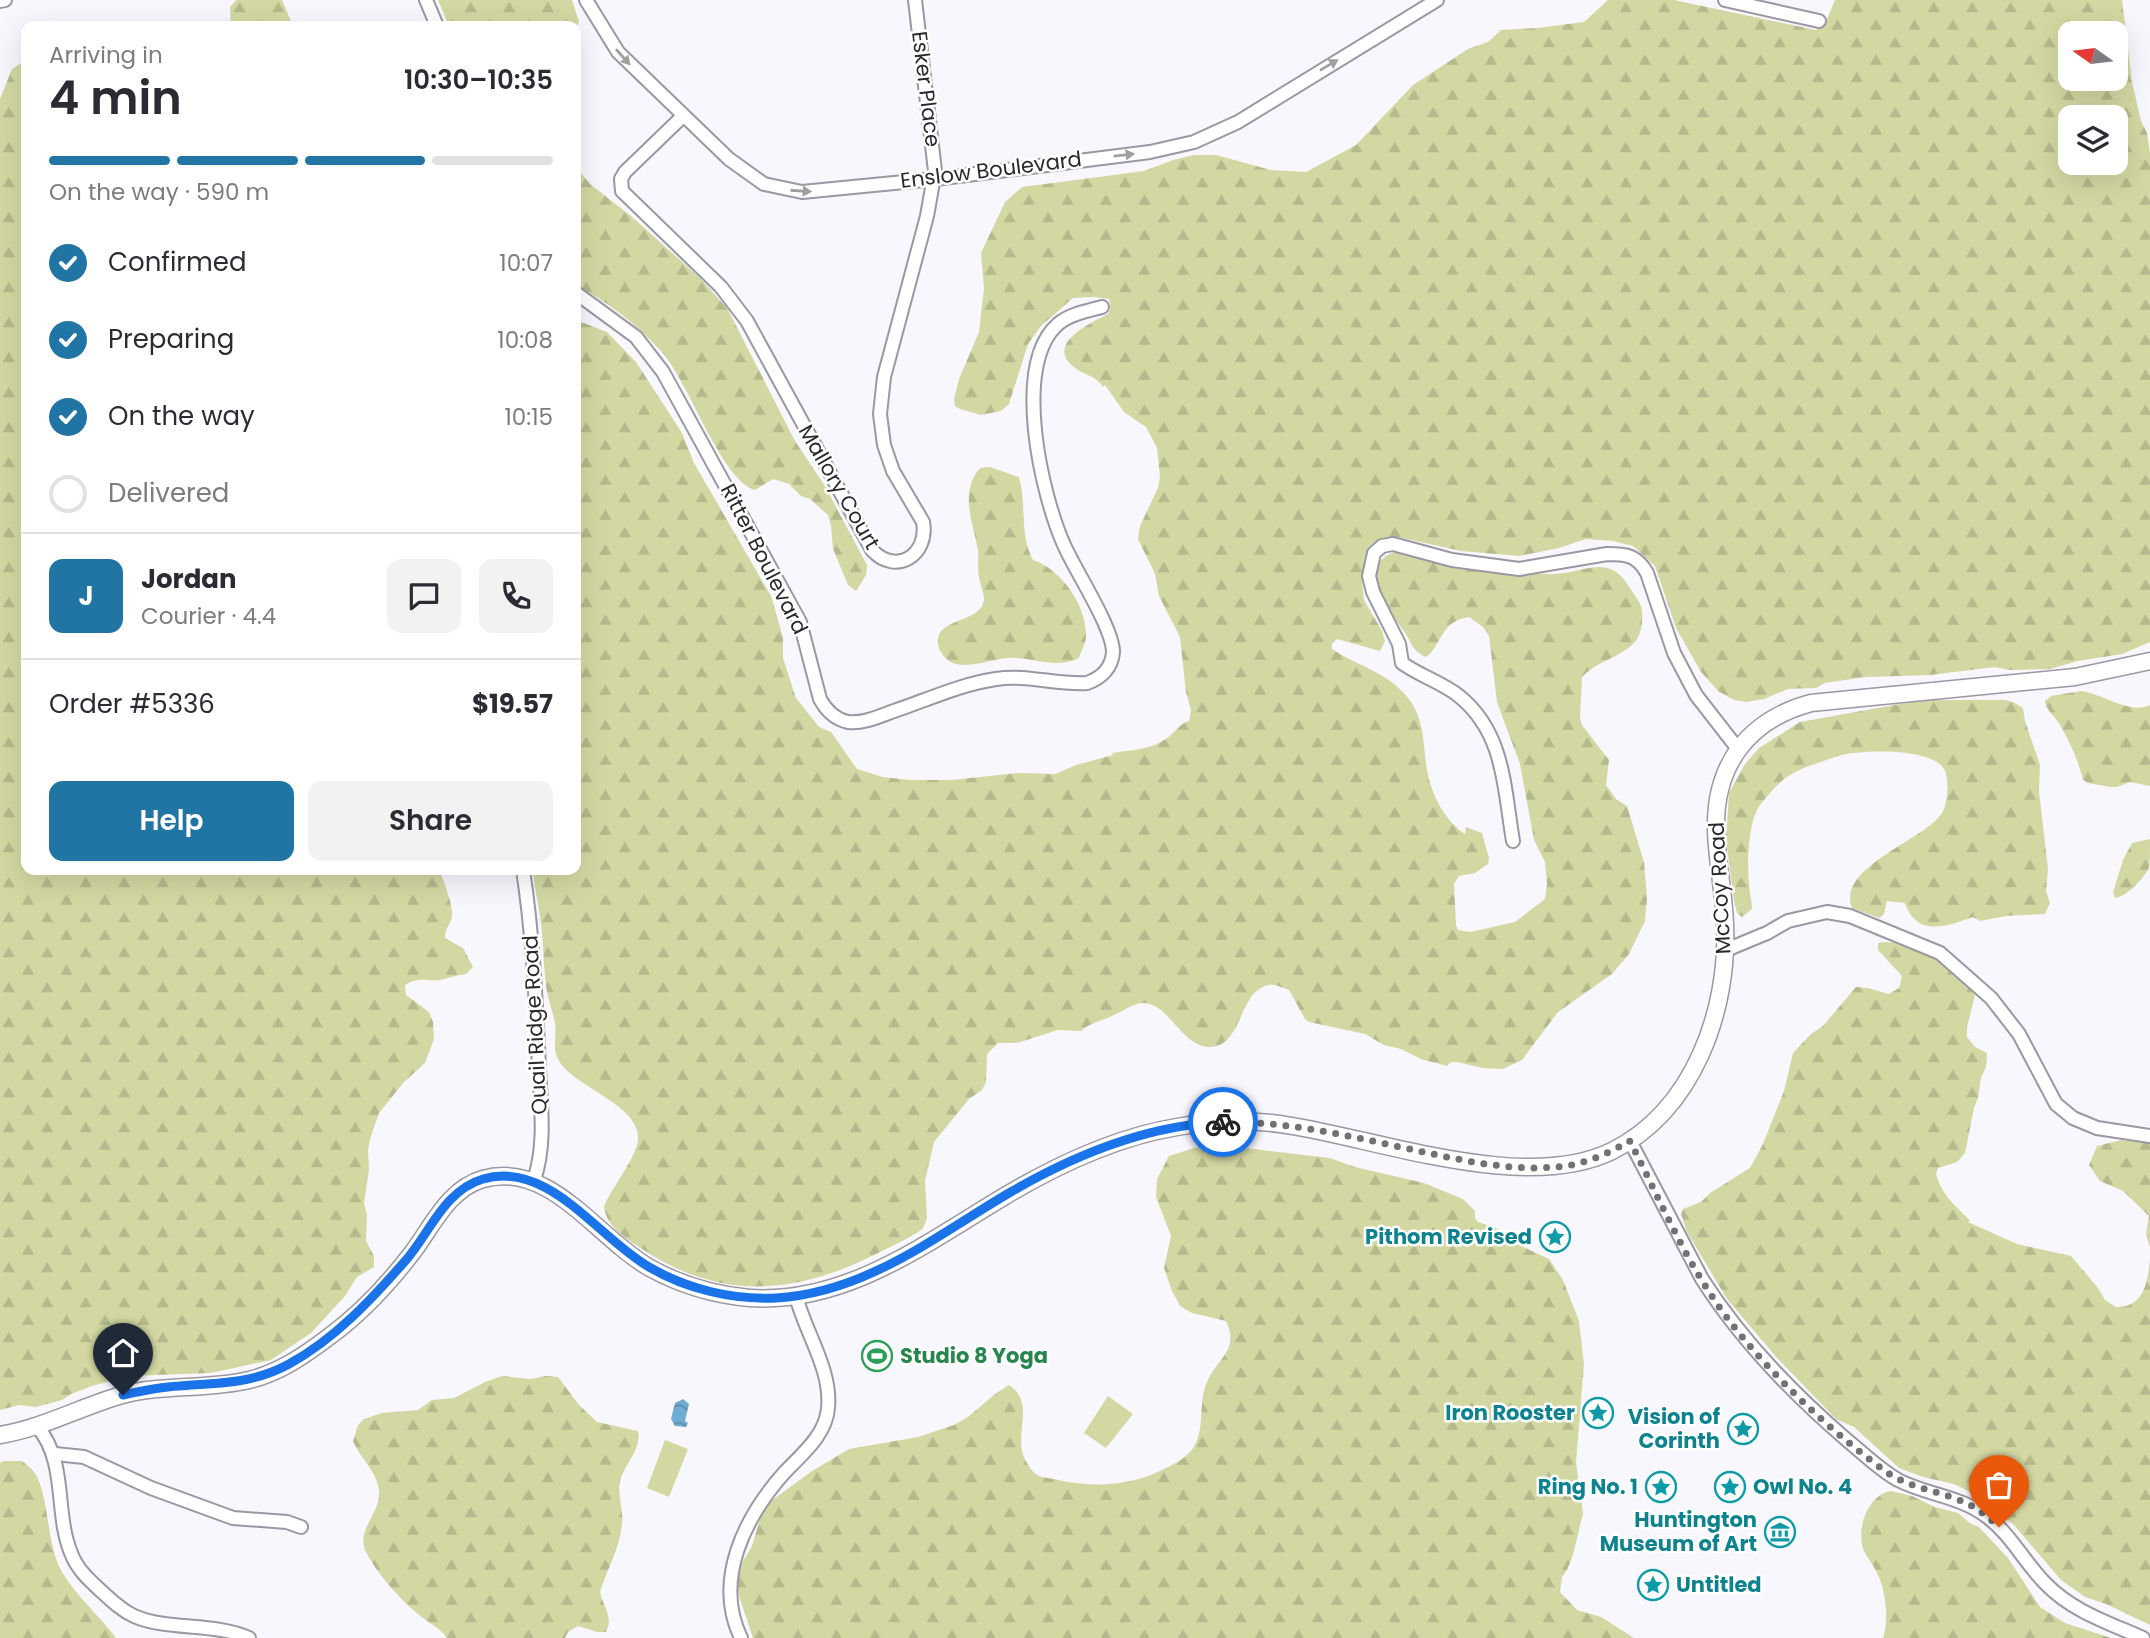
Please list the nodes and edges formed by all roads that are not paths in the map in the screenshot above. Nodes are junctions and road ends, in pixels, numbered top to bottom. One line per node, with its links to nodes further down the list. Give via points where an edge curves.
1 (5, 0): 7 (street)
2 (426, 0): 8 (street)
3 (586, 0): 10 (street, Enslow Boulevard, one-way to 10, via 618,52)
4 (915, 0): 11 (street, Esker Place)
5 (1437, 0): 11 (street, Enslow Boulevard, one-way to 5, via 1150,152 1194,142 1238,122)
6 (1726, 0): 9 (street)
7 (0, 1)
8 (435, 21)
9 (1819, 21)
10 (683, 116): 11 (street, Enslow Boulevard, one-way to 11, via 740,169 778,188 814,192); 11 (street, Mallory Court, via 625,172 622,191 735,304 863,534 878,555 891,561 913,556 925,531 887,458 880,414 884,376)
11 (934, 179)
12 (581, 297): 13 (street, Ritter Boulevard, via 636,337 663,372 800,622 820,699 826,709 848,722 878,717 978,682 1016,677 1087,683 1109,667 1113,656 1109,635 1065,546 1046,492 1034,407 1034,377 1045,341 1069,317)
13 (1102, 307)
14 (2150, 661): 15 (street, McCoy Road, via 2075,677 1811,702 1778,715)
15 (1738, 749): 16 (street, via 1696,695 1674,653 1647,573 1632,557 1607,554 1519,569 1452,560 1393,544 1382,546 1374,553 1369,576 1399,644 1402,663 1458,695 1486,727 1501,762); 18 (street, McCoy Road, via 1725,773 1716,812)
16 (1513, 841)
17 (524, 875): 21 (street, Quail Ridge Road, via 537,1009 541,1124)
18 (1726, 950): 19 (street, via 1788,921 1828,912 1850,916 1940,953 1991,998 2019,1034 2056,1104 2096,1128); 20 (street, McCoy Road, via 1714,1020 1702,1054 1665,1109)
19 (2150, 1136)
20 (1630, 1141): 22 (street, McCoy Road, via 1584,1161 1535,1168 1457,1159 1272,1123 1173,1127 1075,1160 1011,1192 882,1269); 29 (street, via 1714,1299 1805,1403 1888,1473 1959,1500 1987,1516 2056,1594)
21 (534, 1181): 22 (street, McCoy Road, via 560,1196 627,1253 674,1280 723,1295); 23 (street, McCoy Road, via 518,1176 484,1179 456,1194 410,1256 360,1310 289,1364 244,1381 123,1395)
22 (796, 1296): 28 (street, via 825,1379 828,1409 821,1432 775,1485 745,1530 729,1586)
23 (37, 1426): 24 (street, McCoy Road); 25 (street)
24 (0, 1435)
25 (55, 1454): 26 (street, via 84,1457 233,1518); 27 (street, via 67,1539 76,1562 110,1600 134,1616 155,1622 217,1629)
26 (301, 1527)
27 (249, 1638)
28 (741, 1638)
29 (2143, 1638)

